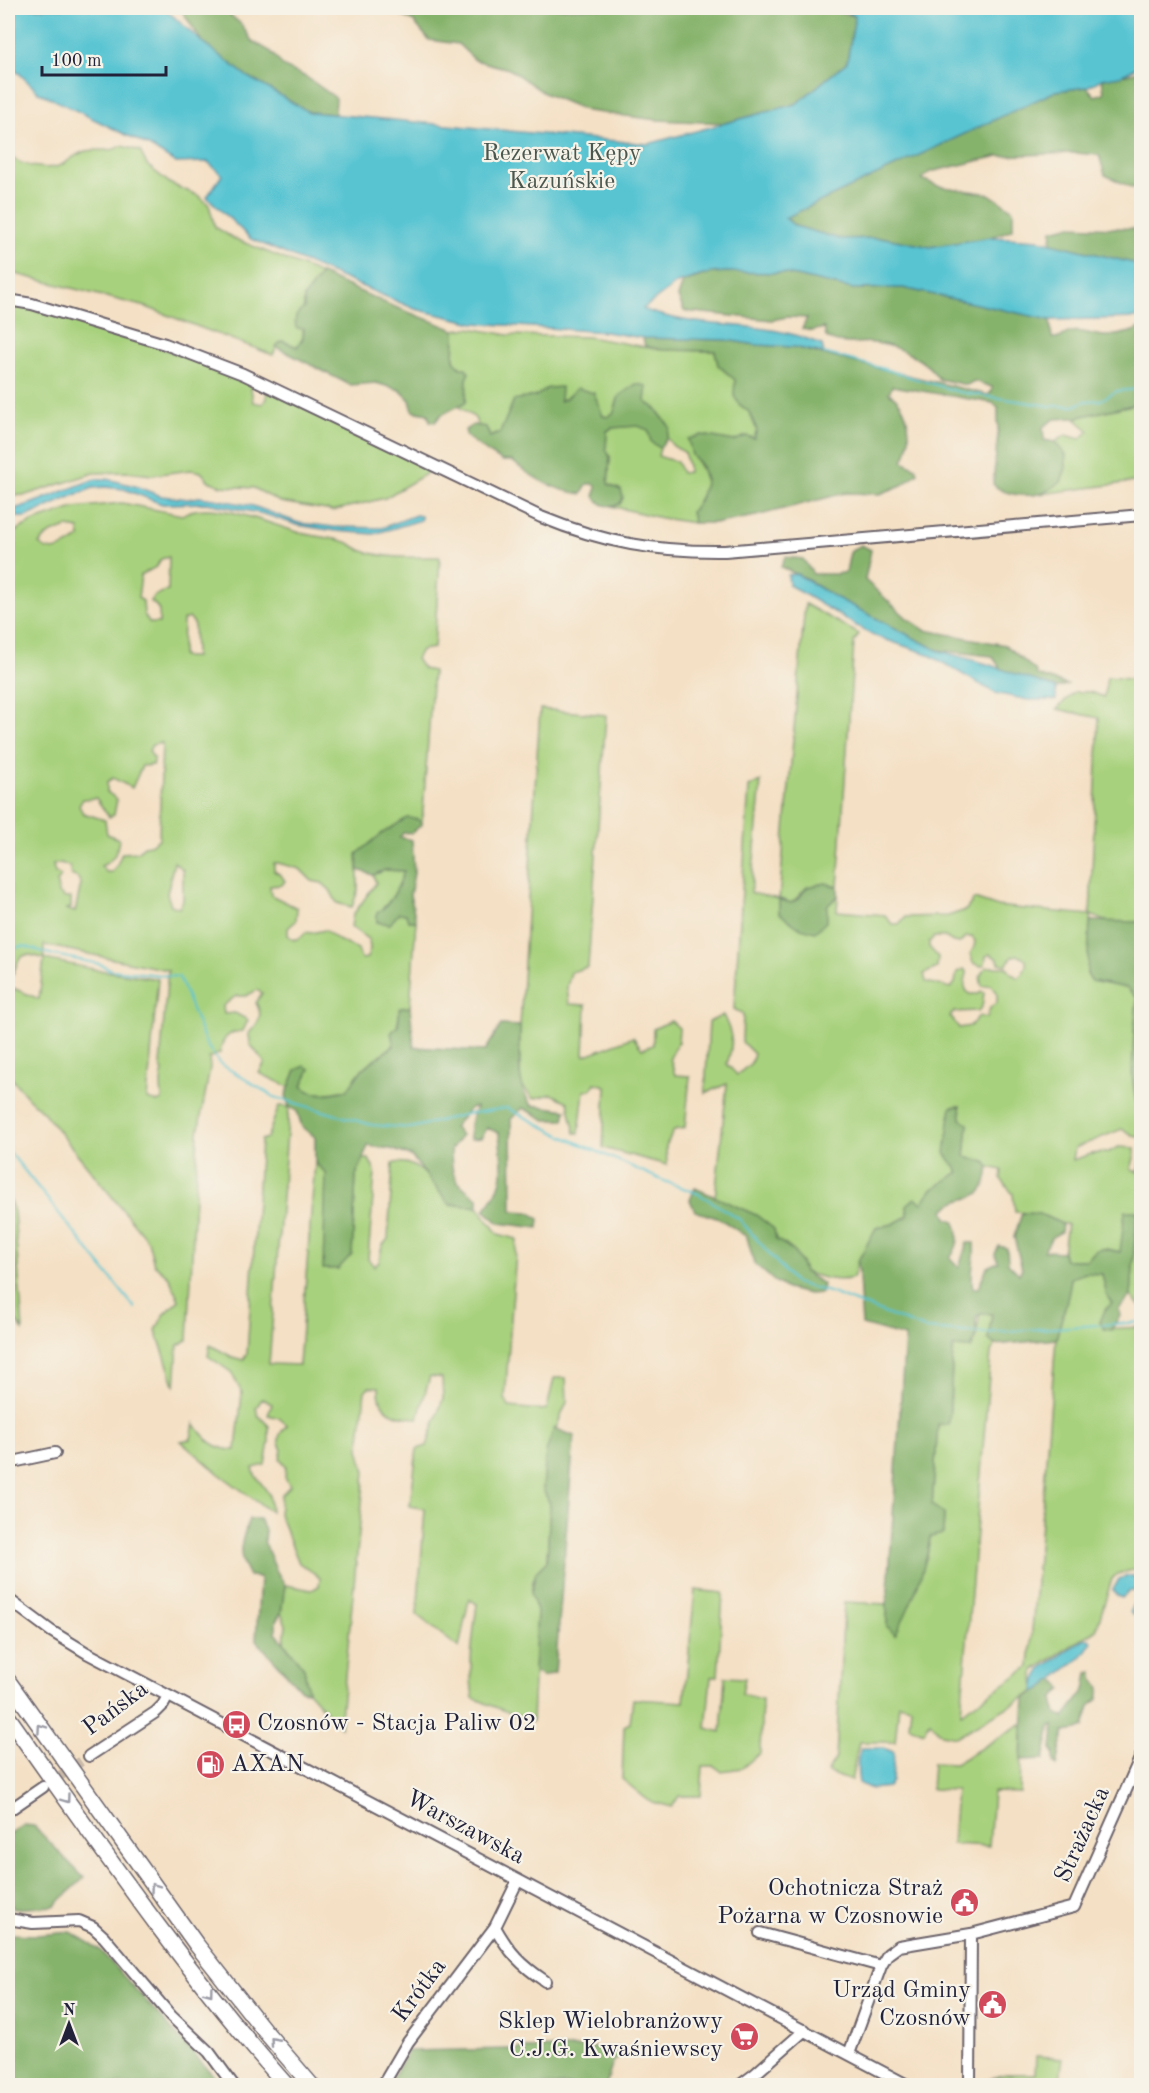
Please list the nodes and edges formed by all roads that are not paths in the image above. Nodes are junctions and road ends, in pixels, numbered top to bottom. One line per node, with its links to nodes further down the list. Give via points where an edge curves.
1 (8, 300): 2 (street, via 165,344 243,374 541,517 571,530 641,547 725,551)
2 (1142, 515)
3 (55, 1453): 4 (street)
4 (8, 1463)
5 (8, 1599): 7 (street, Warszawska, via 68,1642)
6 (8, 1681): 25 (highway, one-way to 6, via 196,1944)
7 (168, 1696): 10 (street, Pańska, via 156,1712); 13 (street, Warszawska)
8 (8, 1717): 24 (highway, one-way to 24, via 239,2032)
9 (1142, 1754): 17 (street, Strażacka, via 1074,1907)
10 (89, 1756)
11 (43, 1787): 12 (street)
12 (8, 1811)
13 (518, 1880): 15 (street, Krótka); 20 (street, Warszawska)
14 (8, 1919): 23 (street, via 33,1923 79,1921 93,1927 171,2016 209,2052)
15 (495, 1927): 19 (street, via 514,1958); 22 (street, Krótka, via 408,2042)
16 (760, 1933): 18 (street)
17 (971, 1934): 18 (street, Strażacka, via 899,1946); 28 (street)
18 (881, 1966): 21 (street, Strażacka)
19 (545, 1980)
20 (805, 2030): 21 (street, Warszawska); 26 (street)
21 (849, 2054): 27 (street, Warszawska)
22 (384, 2083)
23 (234, 2085)
24 (287, 2085)
25 (312, 2085)
26 (739, 2085)
27 (909, 2085)
28 (970, 2085)

